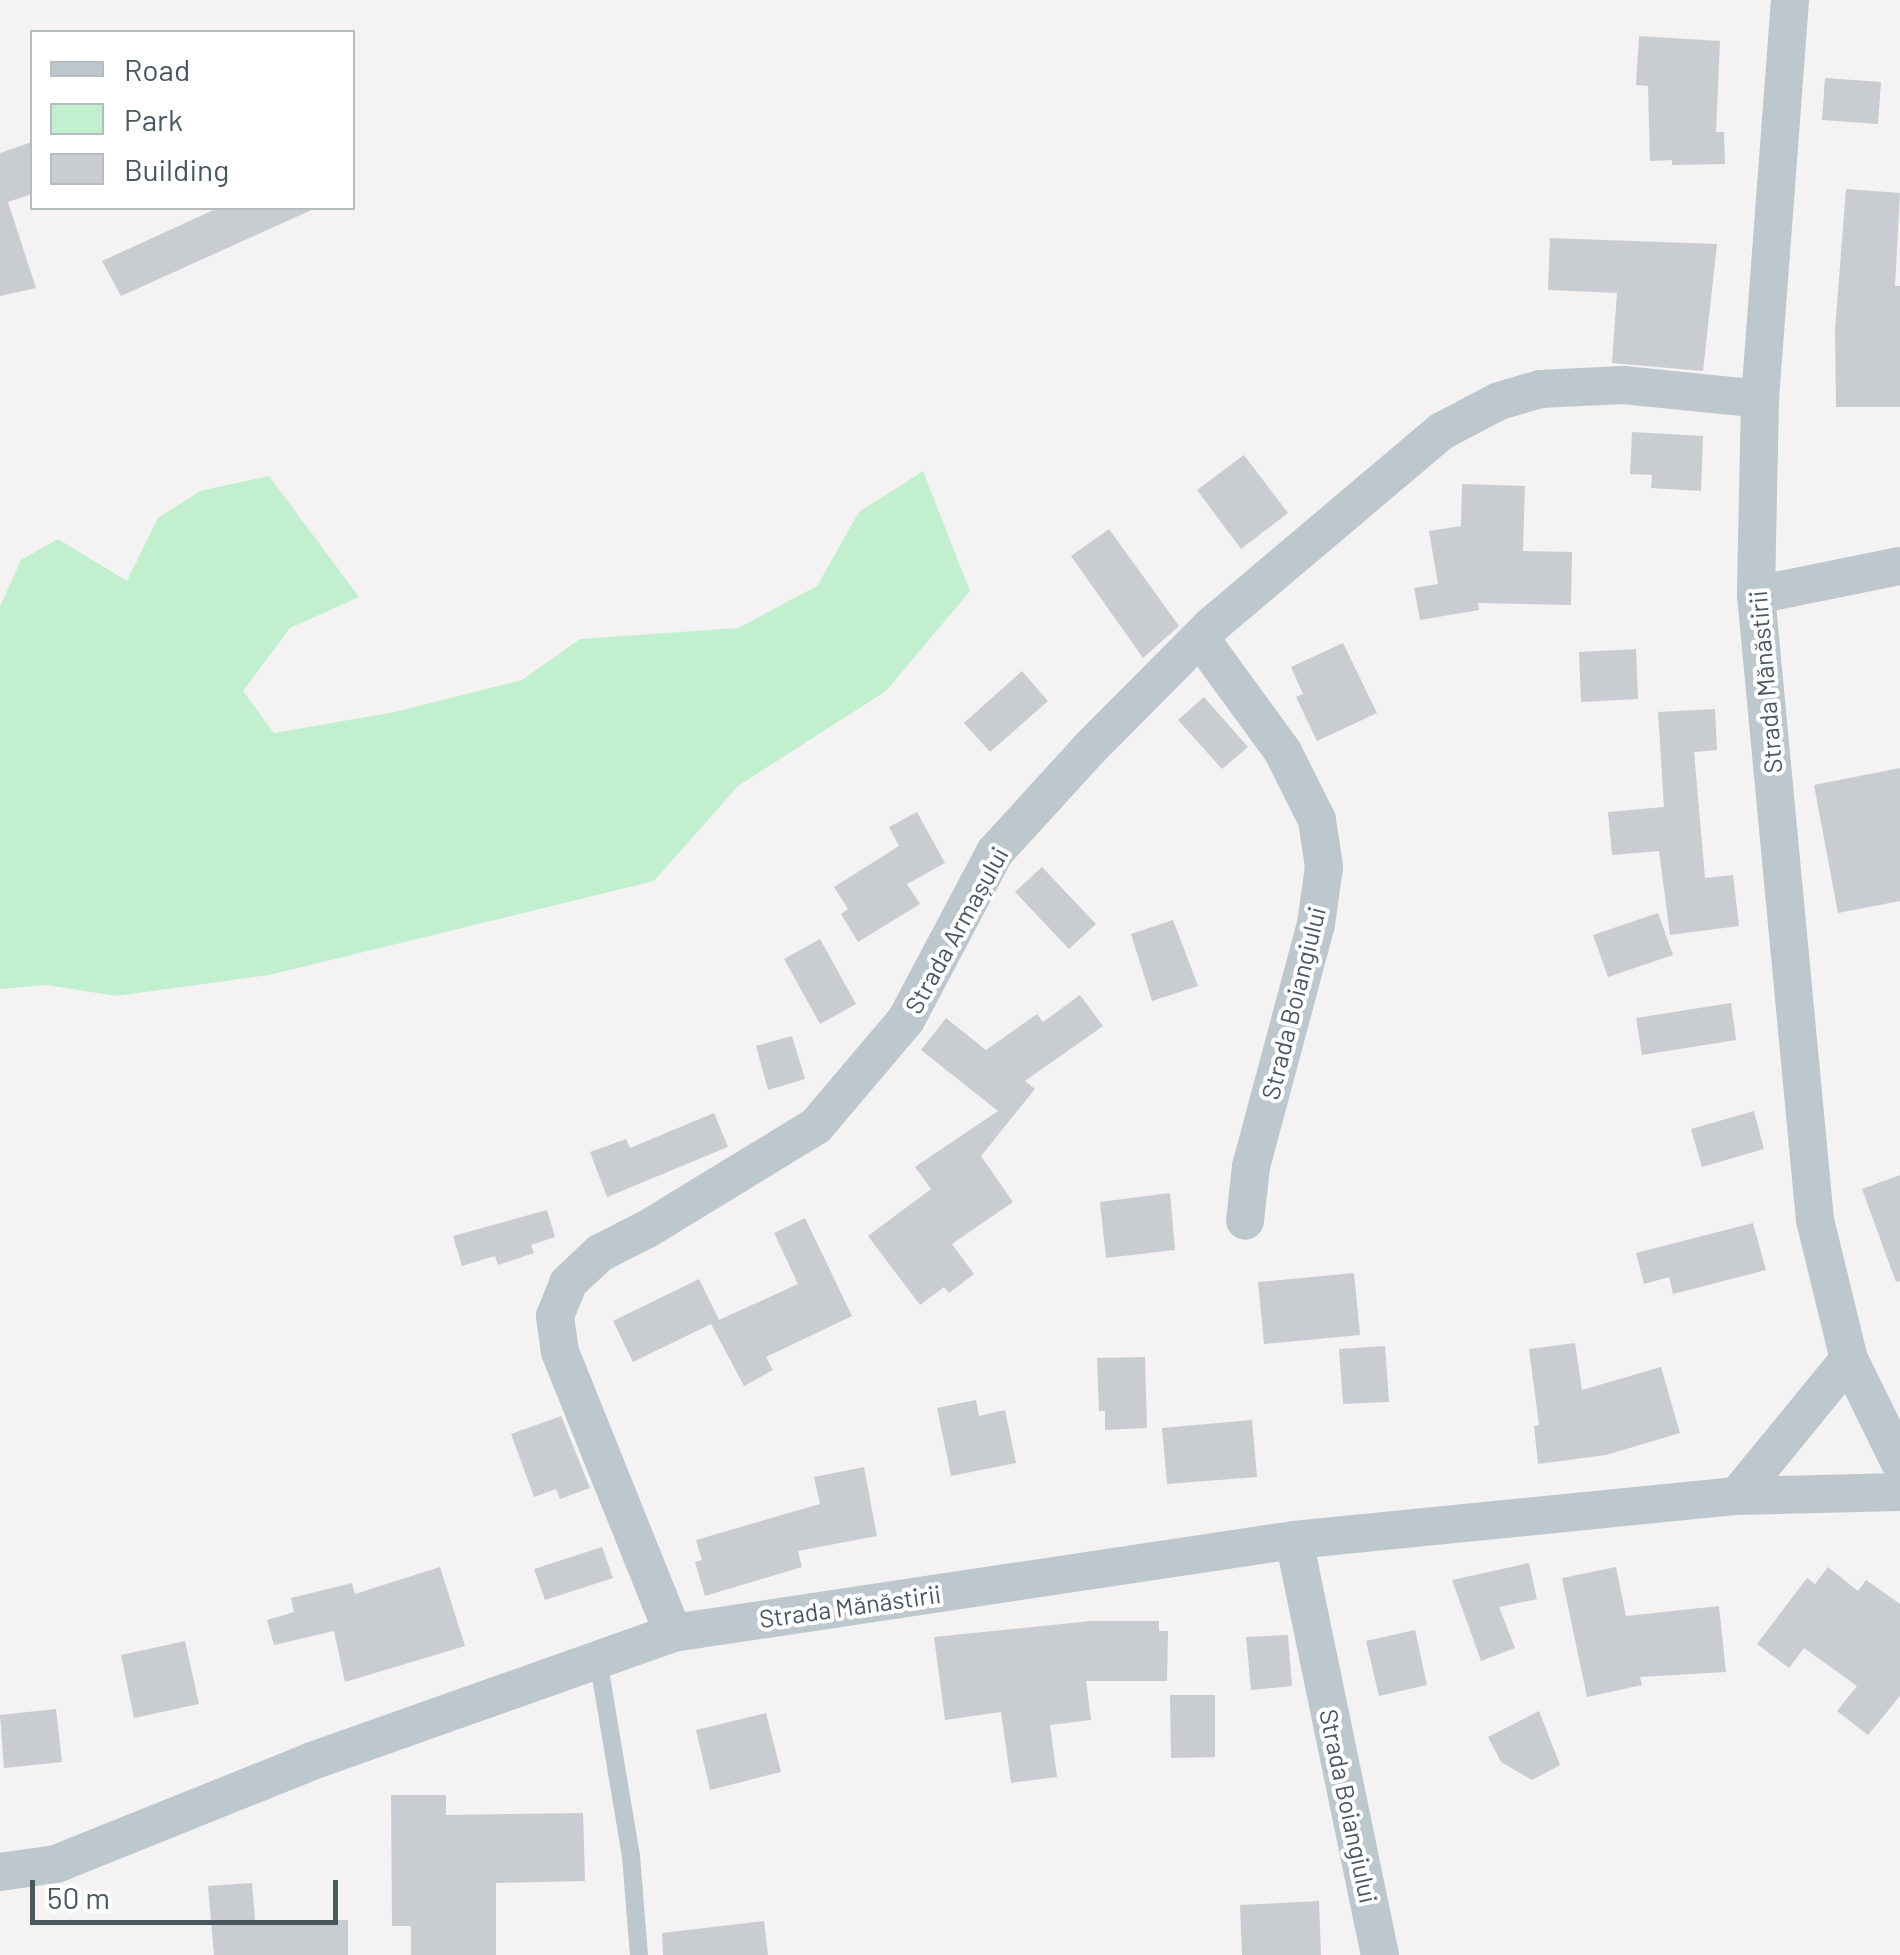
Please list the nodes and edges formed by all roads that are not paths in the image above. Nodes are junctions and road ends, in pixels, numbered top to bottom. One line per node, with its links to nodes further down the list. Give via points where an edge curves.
1 (1790, 0): 2 (street, Strada Mănăstirii)
2 (1760, 398): 4 (street, Strada Mănăstirii); 5 (street, Strada Armașului, via 1583,385 1499,401 1442,431)
3 (1900, 566): 4 (street)
4 (1756, 595): 7 (street, Strada Mănăstirii, via 1814,1220)
5 (1200, 638): 6 (street, Strada Boiangiului, via 1283,752 1317,820 1324,867 1316,924 1252,1166); 12 (street, Strada Armașului, via 995,852 906,1020 816,1126 600,1253 568,1283 555,1316 560,1352)
6 (1245, 1221)
7 (1849, 1359): 8 (street, Strada Mănăstirii); 10 (street)
8 (1900, 1463)
9 (1900, 1492): 10 (street, Strada Mănăstirii)
10 (1737, 1496): 11 (street, Strada Mănăstirii)
11 (1294, 1540): 12 (street, Strada Mănăstirii); 16 (street, Strada Boiangiului)
12 (672, 1632): 13 (street, Strada Mănăstirii)
13 (598, 1659): 14 (street, Strada Mănăstirii, via 56,1864); 15 (lane, via 631,1856)
14 (0, 1872)
15 (639, 1955)
16 (1380, 1955)

